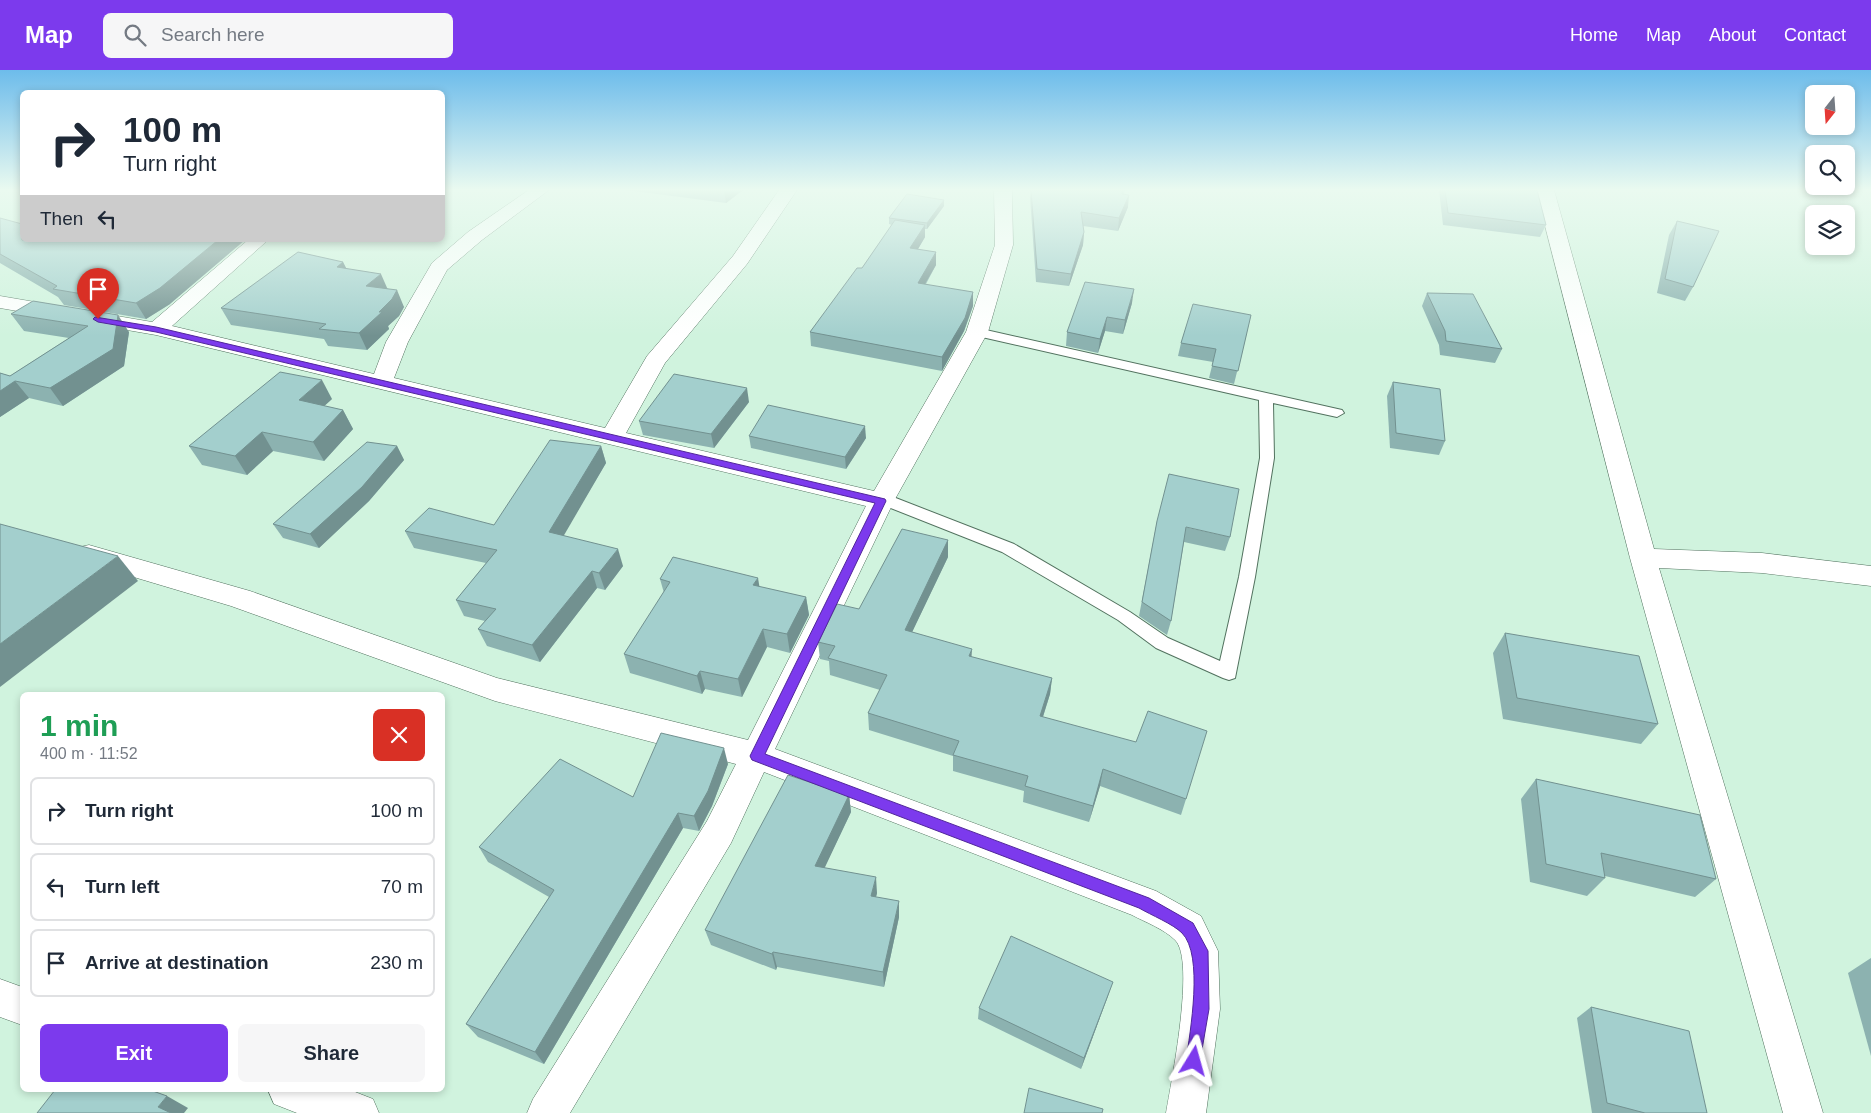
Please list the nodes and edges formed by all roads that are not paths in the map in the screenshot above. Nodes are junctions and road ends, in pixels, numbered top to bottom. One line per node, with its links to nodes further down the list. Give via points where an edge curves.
1 (472, 239): 9 (street, via 439,267 397,342)
2 (755, 239): 12 (street, via 655,361)
3 (1004, 239): 8 (street)
4 (1559, 239): 15 (street)
5 (257, 242): 7 (street)
6 (0, 302): 7 (street)
7 (156, 329): 9 (street)
8 (977, 332): 10 (lane); 13 (street)
9 (381, 384): 12 (street)
10 (1266, 398): 11 (lane); 13 (lane, via 1267,458 1227,672 1162,643 1124,616 1008,548)
11 (1337, 413)
12 (611, 438): 13 (street)
13 (882, 500): 17 (street)
14 (66, 549): 17 (street, via 240,598 495,690)
15 (1643, 558): 16 (street, via 1762,563); 24 (street)
16 (1871, 576)
17 (757, 756): 22 (street, via 719,832); 23 (street, via 1144,903 1188,928 1200,951 1201,1009)
18 (0, 998): 19 (street)
19 (20, 1005)
20 (293, 1092): 21 (street)
21 (336, 1109)
22 (547, 1113)
23 (1186, 1113)
24 (1803, 1113)

